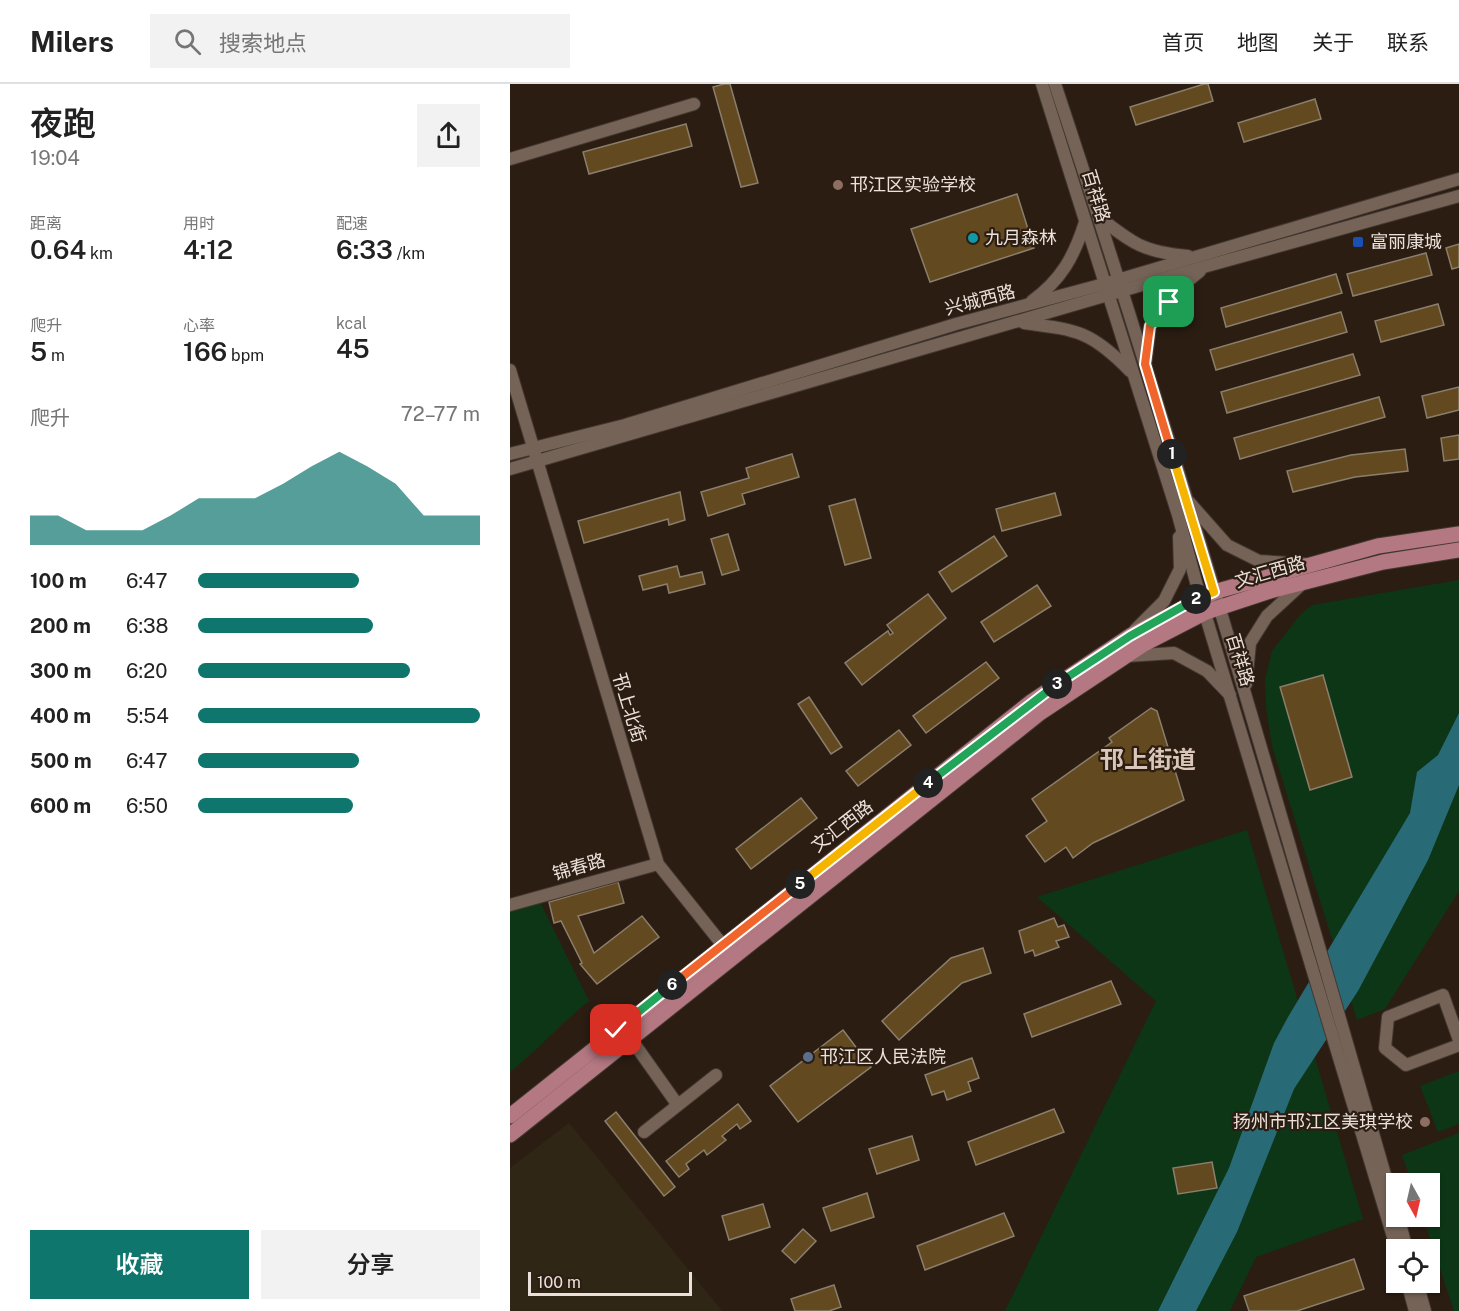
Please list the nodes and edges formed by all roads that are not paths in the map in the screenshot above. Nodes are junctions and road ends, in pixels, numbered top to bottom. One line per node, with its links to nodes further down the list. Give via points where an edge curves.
1 (1042, 84): 8 (street, 百祥路)
2 (1055, 84): 7 (street, 百祥路)
3 (694, 104): 4 (street)
4 (510, 159)
5 (1459, 179): 9 (street, 兴城西路)
6 (1459, 196): 10 (street, 兴城西路)
7 (1099, 216): 9 (street, via 1127,239 1156,253); 11 (street, 百祥路)
8 (1085, 222): 12 (street, 百祥路); 14 (street, via 1076,250 1052,286)
9 (1195, 257): 11 (street, 兴城西路)
10 (1208, 266): 13 (street, 兴城西路); 16 (street, via 1184,284 1150,326)
11 (1120, 279): 12 (street, 兴城西路); 13 (street, 百祥路)
12 (1106, 290): 13 (street, 兴城西路); 14 (street, 兴城西路); 15 (street, 兴城西路); 18 (street, 百祥路)
13 (1124, 292): 16 (street, 百祥路)
14 (1027, 305): 19 (street, 兴城西路, via 625,425)
15 (1017, 322): 18 (street, via 1066,328 1094,339); 21 (street, 兴城西路)
16 (1145, 364): 23 (street, 百祥路)
17 (510, 370): 19 (street, 邗上北街)
18 (1133, 374): 24 (street, 百祥路)
19 (532, 448): 20 (street, 兴城西路); 21 (street, 邗上北街)
20 (510, 454)
21 (537, 462): 22 (street, 兴城西路); 34 (street, 邗上北街)
22 (510, 470)
23 (1185, 499): 27 (street, via 1227,545 1259,561); 29 (street, 百祥路)
24 (1178, 515): 29 (street, 百祥路); 30 (street, via 1180,569 1164,602)
25 (1459, 534): 27 (main road, 文汇西路, via 1378,546)
26 (1459, 550): 28 (main road, 文汇西路, via 1383,562)
27 (1312, 564): 29 (main road, 文汇西路)
28 (1304, 582): 29 (main road, 文汇西路); 32 (street, via 1267,616 1250,643)
29 (1210, 602): 30 (main road, 文汇西路); 31 (main road, 文汇西路); 32 (street, 百祥路); 33 (street, 百祥路)
30 (1130, 636): 36 (main road, 文汇西路, via 1031,702)
31 (1126, 656): 33 (street, via 1174,652 1208,671); 37 (main road, 文汇西路, via 1040,713)
32 (1245, 692): 46 (street, 百祥路)
33 (1233, 698): 47 (street, 百祥路)
34 (658, 864): 35 (street, 锦春路); 36 (street, 邗上北街)
35 (510, 905)
36 (722, 944): 37 (street, 邗上北街); 43 (main road, 文汇西路)
37 (734, 958): 38 (main road, 文汇西路)
38 (631, 1039): 42 (street); 45 (main road, 文汇西路)
39 (1459, 1040): 40 (street, via 1443,995 1388,1017 1385,1048 1406,1065)
40 (1459, 1045)
41 (716, 1076): 42 (street)
42 (677, 1104): 44 (street)
43 (510, 1116)
44 (644, 1132)
45 (510, 1135)
46 (1386, 1177)
47 (1394, 1239)
48 (1410, 1293): 50 (street)
49 (1420, 1293): 51 (street)
50 (1415, 1311)
51 (1425, 1311)

